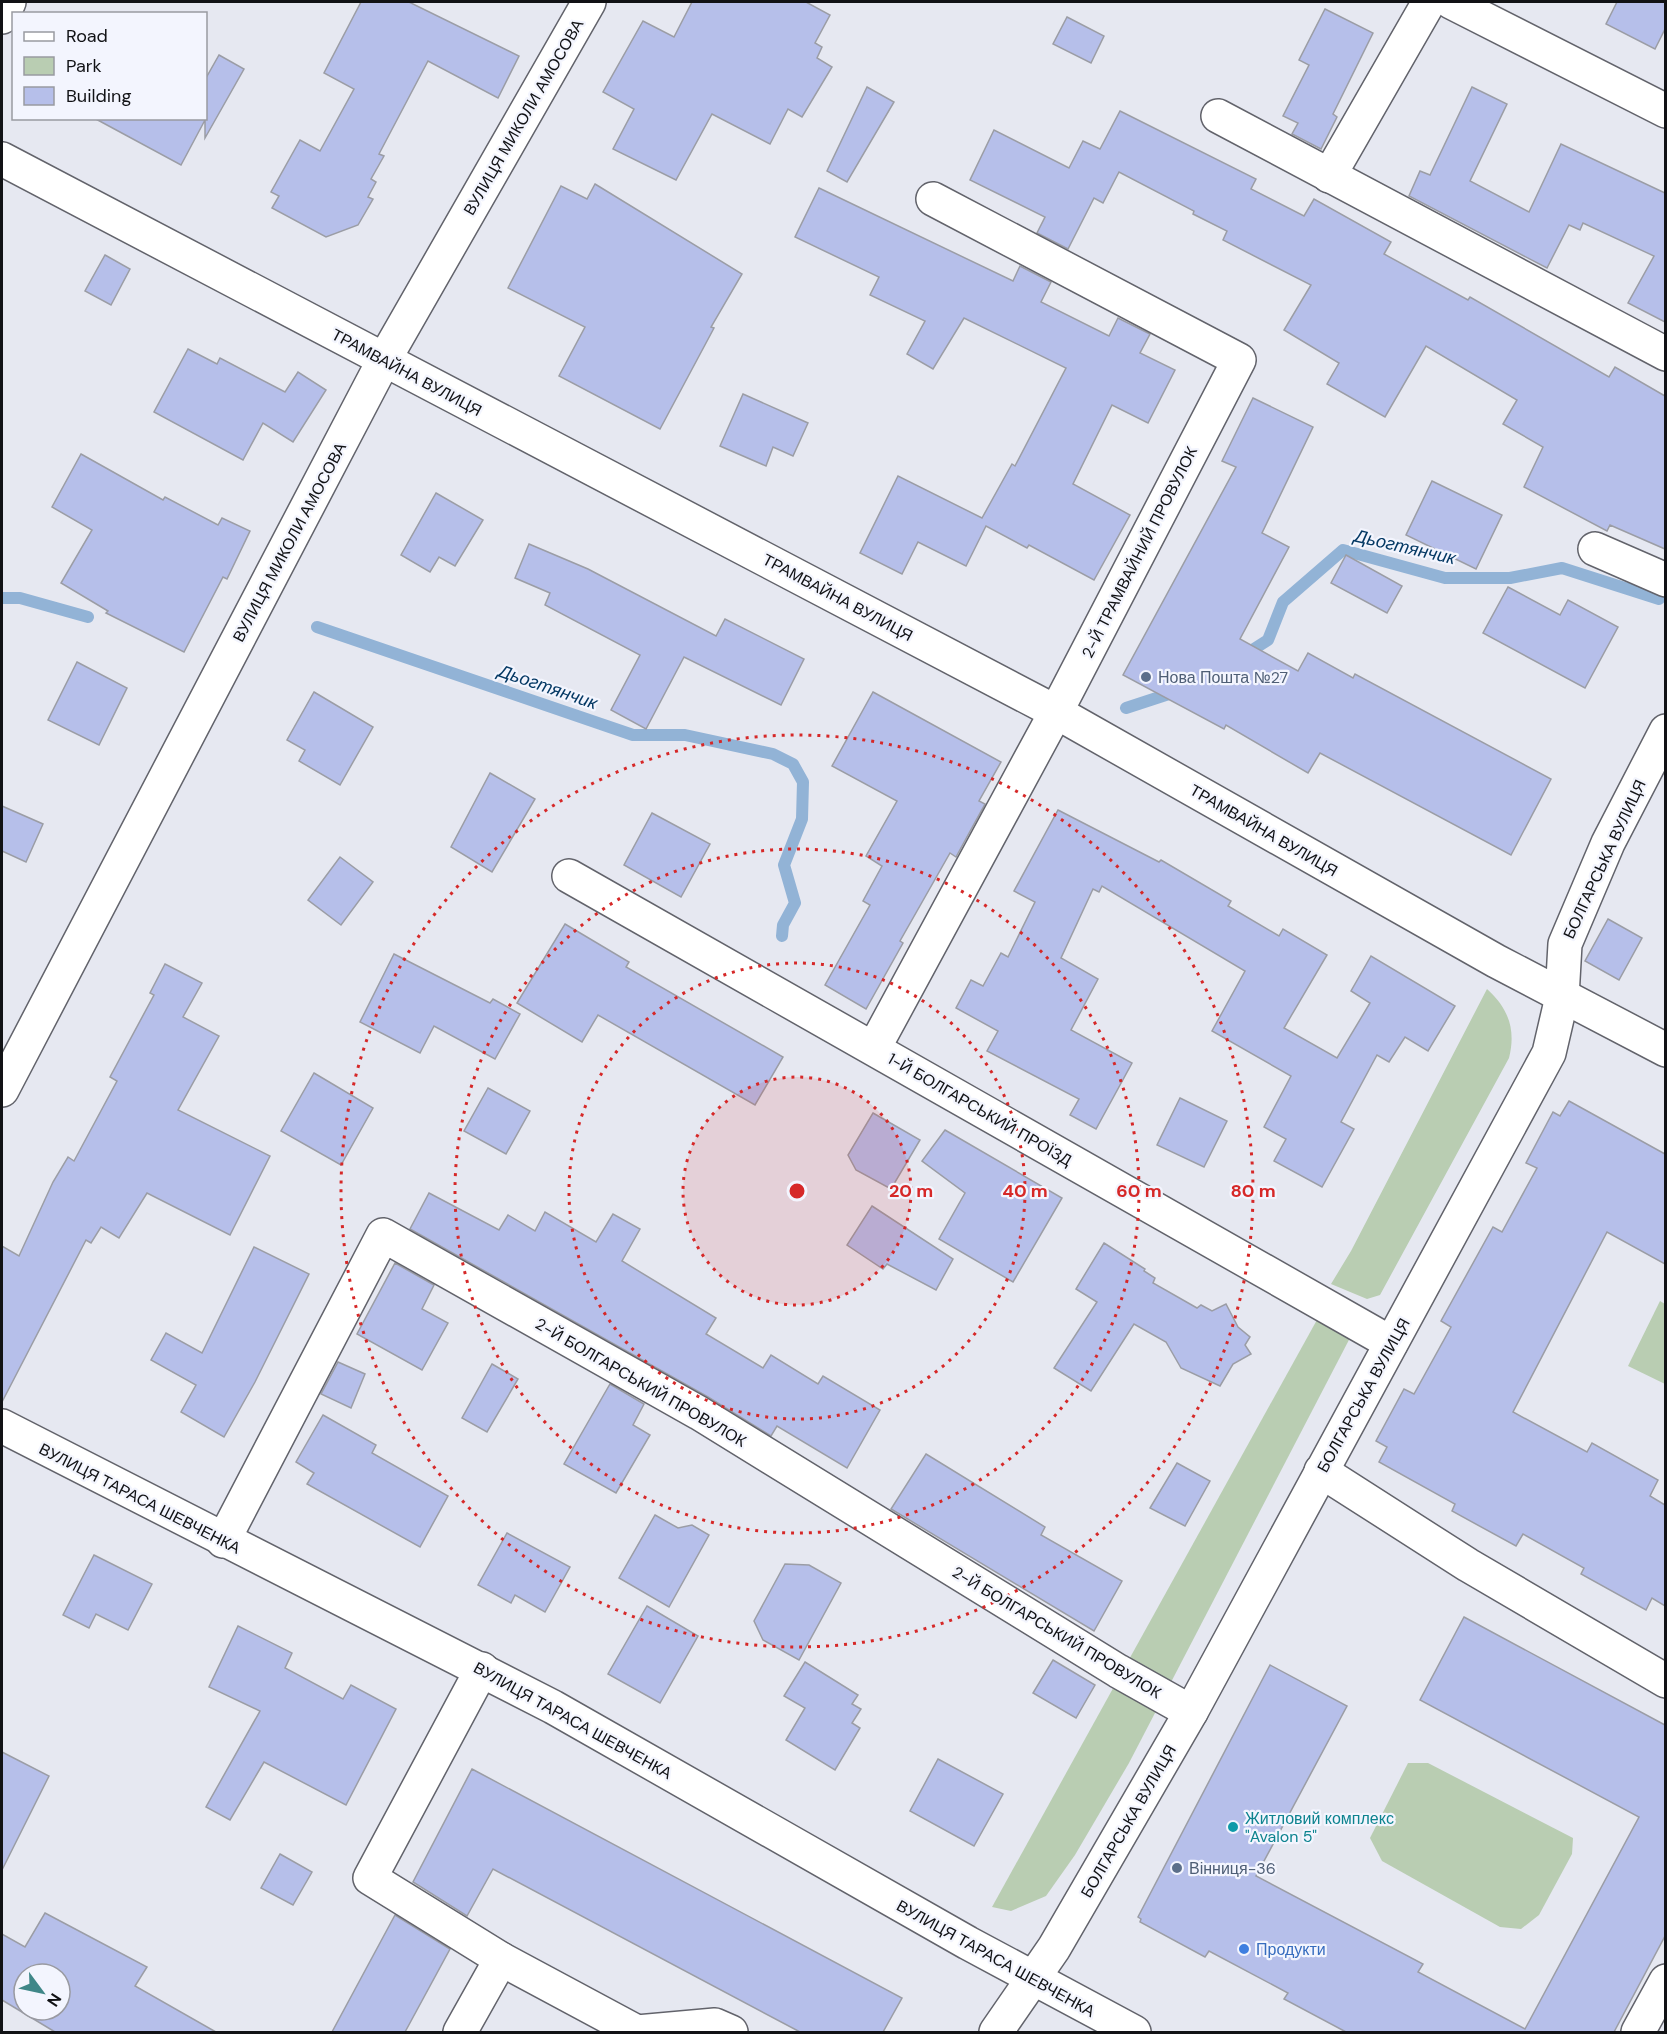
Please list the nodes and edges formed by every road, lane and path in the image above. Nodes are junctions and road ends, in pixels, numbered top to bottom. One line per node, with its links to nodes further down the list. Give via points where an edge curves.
1 (9, 2): 5 (street)
2 (589, 2): 12 (street, ВУЛИЦЯ МИКОЛИ АМОСОВА)
3 (1429, 2): 9 (street)
4 (1451, 2): 6 (street)
5 (2, 16)
6 (1665, 111)
7 (1218, 116): 9 (street)
8 (2, 159): 12 (street, ТРАМВАЙНА ВУЛИЦЯ)
9 (1329, 176): 11 (street)
10 (933, 199): 15 (street, 2-Й ТРАМВАЙНИЙ ПРОВУЛОК, via 1239,360)
11 (1665, 354)
12 (384, 360): 15 (street, ТРАМВАЙНА ВУЛИЦЯ); 21 (street, ВУЛИЦЯ МИКОЛИ АМОСОВА)
13 (1595, 549): 14 (street)
14 (1665, 580)
15 (1056, 712): 18 (street, ТРАМВАЙНА ВУЛИЦЯ); 19 (street, 2-Й ТРАМВАЙНИЙ ПРОВУЛОК)
16 (1665, 731): 18 (street, БОЛГАРСЬКА ВУЛИЦЯ, via 1608,843 1565,944)
17 (569, 876): 19 (street, 1-Й БОЛГАРСЬКИЙ ПРОЇЗД)
18 (1562, 997): 20 (street, ТРАМВАЙНА ВУЛИЦЯ); 22 (street, БОЛГАРСЬКА ВУЛИЦЯ, via 1548,1053)
19 (874, 1048): 22 (street, 1-Й БОЛГАРСЬКИЙ ПРОЇЗД)
20 (1665, 1050)
21 (2, 1090)
22 (1391, 1343): 24 (street, БОЛГАРСЬКА ВУЛИЦЯ)
23 (2, 1426): 25 (street, ВУЛИЦЯ ТАРАСА ШЕВЧЕНКА)
24 (1321, 1472): 27 (street, via 1468,1565); 28 (street, БОЛГАРСЬКА ВУЛИЦЯ)
25 (223, 1541): 26 (street, ВУЛИЦЯ ТАРАСА ШЕВЧЕНКА); 28 (street, 2-Й БОЛГАРСЬКИЙ ПРОВУЛОК, via 383,1235 699,1413)
26 (482, 1669): 29 (street, via 370,1878); 30 (street, ВУЛИЦЯ ТАРАСА ШЕВЧЕНКА)
27 (1665, 1681)
28 (1191, 1712): 30 (street, БОЛГАРСЬКА ВУЛИЦЯ)
29 (501, 1959): 32 (street, via 637,2032); 33 (street)
30 (1033, 1978): 34 (street, БОЛГАРСЬКА ВУЛИЦЯ); 35 (street, ВУЛИЦЯ ТАРАСА ШЕВЧЕНКА)
31 (1665, 1982): 36 (street)
32 (719, 2030)
33 (460, 2032)
34 (996, 2032)
35 (1134, 2032)
36 (1638, 2032)

